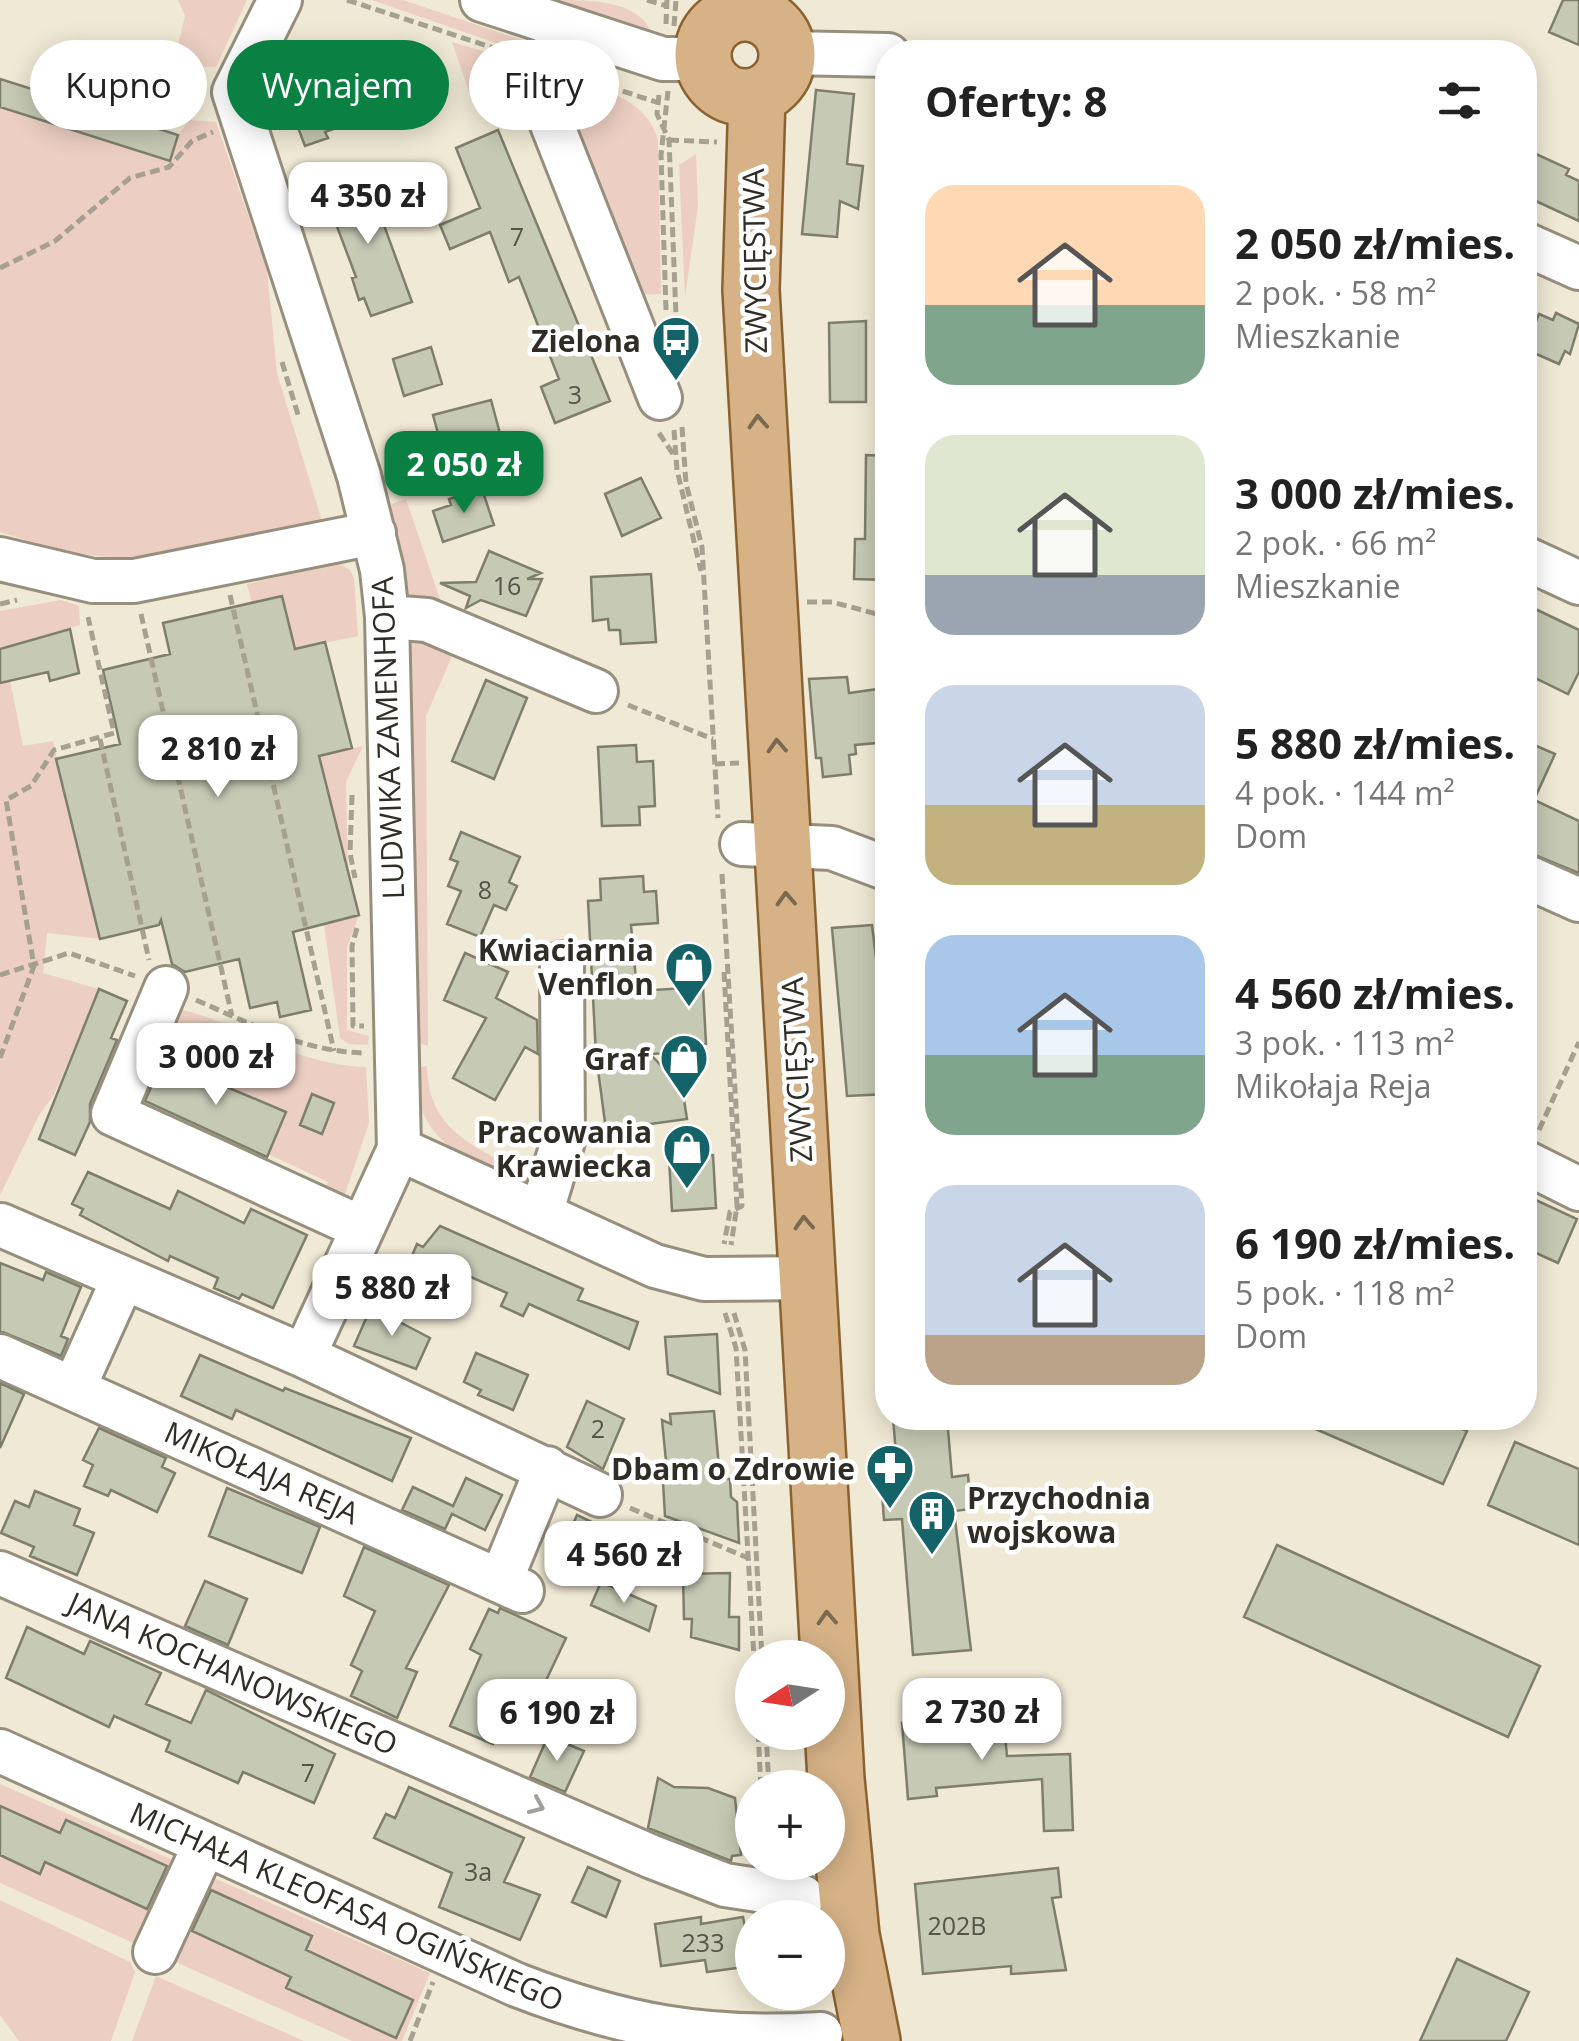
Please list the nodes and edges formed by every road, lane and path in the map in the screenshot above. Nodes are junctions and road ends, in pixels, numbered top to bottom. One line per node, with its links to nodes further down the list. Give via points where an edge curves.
1 (280, 0): 7 (street, LUDWIKA ZAMENHOFA)
2 (482, 0): 6 (street)
3 (648, 0): 5 (path)
4 (676, 0): 5 (path)
5 (675, 9): 10 (path)
6 (562, 27): 10 (street); 17 (street, via 544,104)
7 (260, 40)
8 (769, 41): 9 (street); 10 (main road, via 746,12 722,19); 10 (main road, via 724,93); 33 (main road, ZWYCIĘSTWA, one-way to 8, via 751,290)
9 (875, 53)
10 (686, 60): 16 (path, via 661,155)
11 (227, 121): 14 (path, via 192,141 169,167 130,178 55,240)
12 (245, 130): 18 (street, LUDWIKA ZAMENHOFA)
13 (1537, 249): 15 (street)
14 (0, 268)
15 (1579, 268)
16 (665, 316)
17 (667, 412): 29 (path, via 703,585)
18 (374, 533): 20 (street); 27 (street, LUDWIKA ZAMENHOFA)
19 (0, 559): 22 (street, via 93,581)
20 (222, 564): 22 (street); 45 (path)
21 (1537, 564): 23 (street)
22 (134, 581): 43 (path)
23 (1579, 583)
24 (790, 602): 26 (path, via 832,602)
25 (86, 611): 30 (path, via 114,733)
26 (875, 614)
27 (387, 617): 28 (street, via 427,620); 46 (street, LUDWIKA ZAMENHOFA)
28 (596, 691): 29 (path)
29 (711, 738): 33 (path); 33 (path)
30 (100, 739): 32 (path, via 54,750 31,786); 42 (path)
31 (353, 782): 36 (path, via 350,853)
32 (3, 801): 40 (path)
33 (733, 846): 34 (street, via 832,848); 52 (path); 52 (path); 57 (main road, ZWYCIĘSTWA, one-way to 33)
34 (875, 863)
35 (1537, 881): 37 (street)
36 (356, 883)
37 (1579, 900)
38 (361, 912): 46 (path, via 352,946 353,1026 366,1026)
39 (562, 963): 53 (street, via 562,1142)
40 (34, 966): 41 (path); 42 (path, via 69,953); 47 (path)
41 (0, 975)
42 (160, 985): 43 (path); 55 (street, via 113,1114)
43 (232, 1016): 45 (path)
44 (1579, 1042): 48 (path)
45 (334, 1050): 46 (path)
46 (385, 1054): 49 (street, LUDWIKA ZAMENHOFA)
47 (0, 1058)
48 (1537, 1135)
49 (398, 1149): 53 (street); 55 (street, LUDWIKA ZAMENHOFA)
50 (1537, 1159): 51 (street)
51 (1579, 1188)
52 (737, 1206): 56 (path); 56 (path, via 730,1212)
53 (541, 1214): 56 (street, via 655,1266)
54 (2, 1225): 58 (street)
55 (362, 1228): 60 (street, LUDWIKA ZAMENHOFA)
56 (721, 1269): 57 (street); 64 (path, via 714,1297 735,1340); 67 (path, via 745,1350)
57 (807, 1278): 73 (main road, ZWYCIĘSTWA, one-way to 57, via 852,1935 838,1816)
58 (123, 1279): 60 (street); 61 (street)
59 (0, 1356): 61 (street, MIKOŁAJA REJA)
60 (304, 1356): 62 (street)
61 (74, 1388): 62 (street, MIKOŁAJA REJA, via 512,1586)
62 (546, 1468): 63 (street)
63 (600, 1495): 64 (path)
64 (748, 1558): 66 (path)
65 (0, 1574): 70 (street, JANA KOCHANOWSKIEGO, one-way to 70, via 650,1856 725,1885)
66 (753, 1640)
67 (761, 1640)
68 (0, 1751): 69 (street, MICHAŁA KLEOFASA OGIŃSKIEGO)
69 (205, 1844): 71 (street); 73 (street, MICHAŁA KLEOFASA OGIŃSKIEGO, via 602,2016 724,2039)
70 (803, 1898)
71 (156, 1952)
72 (438, 1970): 74 (path)
73 (846, 2038)
74 (410, 2041)

